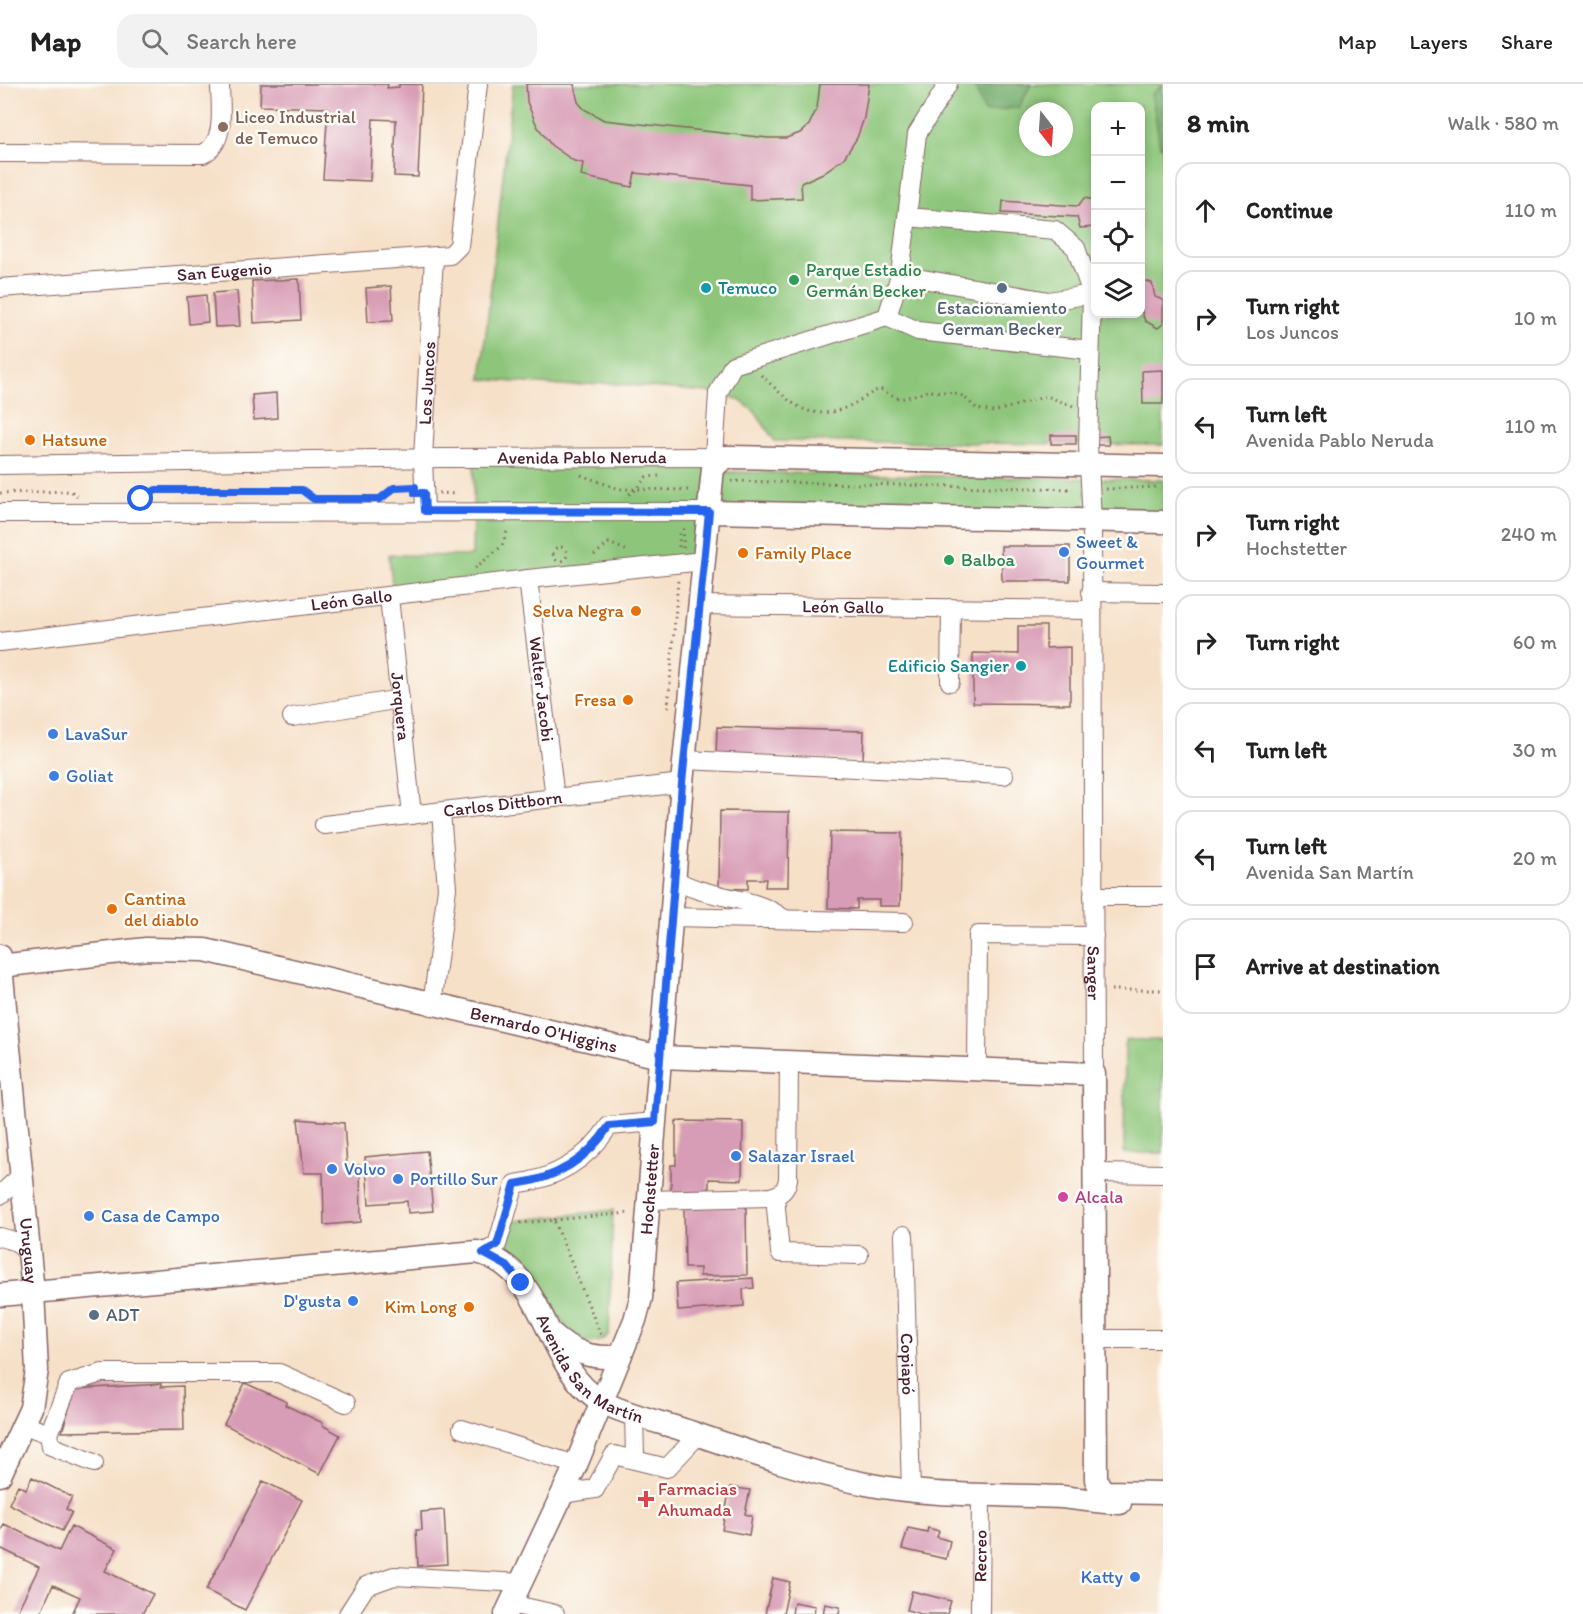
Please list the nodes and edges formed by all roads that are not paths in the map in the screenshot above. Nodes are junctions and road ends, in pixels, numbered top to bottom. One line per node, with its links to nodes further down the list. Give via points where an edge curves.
1 (220, 84): 4 (street, via 219,135 214,146 203,154)
2 (478, 84): 6 (street, Los Juncos, via 459,246)
3 (948, 84): 5 (street, via 917,134)
4 (0, 153)
5 (908, 217): 7 (street); 9 (street, via 1055,230 1076,248)
6 (442, 256): 8 (street, San Eugenio); 15 (street, Los Juncos)
7 (900, 274): 10 (street, via 1049,301); 11 (street)
8 (0, 288)
9 (1091, 291)
10 (1091, 294)
11 (887, 317): 13 (street, via 918,331); 14 (street, via 732,365 718,393)
12 (1091, 318): 13 (street, Sanger)
13 (1090, 350): 17 (street, Sanger)
14 (720, 457): 15 (street, Avenida Pablo Neruda); 17 (main road, Avenida Pablo Neruda); 20 (main road, Hochstetter, via 713,468)
15 (423, 458): 16 (street, Avenida Pablo Neruda); 19 (street, Los Juncos)
16 (0, 465)
17 (1089, 465): 18 (main road, Avenida Pablo Neruda); 22 (street, Sanger)
18 (1163, 466)
19 (424, 502): 20 (street, via 515,511); 21 (street)
20 (709, 512): 22 (main road); 24 (main road, Hochstetter)
21 (0, 513)
22 (1092, 521): 23 (main road); 28 (street, Sanger)
23 (1163, 522)
24 (704, 561): 25 (street, León Gallo); 29 (main road, Hochstetter)
25 (528, 579): 27 (street, León Gallo); 38 (street, Walter Jacobi)
26 (1163, 593): 28 (street, León Gallo)
27 (389, 597): 31 (street, León Gallo); 33 (street, Jorquera)
28 (1091, 601): 30 (street, León Gallo); 43 (street, Sanger)
29 (699, 605): 30 (street, León Gallo); 35 (main road, Hochstetter)
30 (951, 608): 32 (street)
31 (0, 642)
32 (950, 682)
33 (400, 699): 34 (street); 40 (street, Jorquera)
34 (292, 717)
35 (684, 760): 36 (street); 37 (main road, Hochstetter)
36 (1004, 775)
37 (682, 783): 38 (street, Carlos Dittborn); 42 (main road, Hochstetter)
38 (555, 798): 39 (street, Carlos Dittborn)
39 (441, 812): 40 (street, Carlos Dittborn); 50 (street, via 447,888)
40 (412, 815): 41 (street, Carlos Dittborn)
41 (324, 825)
42 (674, 879): 45 (main road, Hochstetter); 46 (street, via 703,892 759,905)
43 (1093, 896): 44 (street); 48 (street, Sanger)
44 (1163, 896)
45 (671, 917): 46 (street); 51 (main road, Hochstetter)
46 (784, 919): 47 (street)
47 (904, 922)
48 (1094, 936): 53 (street, via 978,935); 54 (street, Sanger)
49 (0, 962): 50 (main road, Bernardo O'Higgins, via 186,948); 58 (main road, Uruguay)
50 (432, 1006): 51 (main road, Bernardo O'Higgins)
51 (660, 1058): 52 (main road, Bernardo O'Higgins); 55 (main road, Hochstetter)
52 (789, 1062): 53 (main road, Bernardo O'Higgins); 60 (street, via 788,1179 787,1187)
53 (977, 1070): 54 (main road, Bernardo O'Higgins)
54 (1094, 1074): 56 (main road, Sanger)
55 (655, 1122): 61 (main road, Hochstetter); 64 (street, via 609,1126 594,1146 570,1166 543,1179 515,1184 497,1245)
56 (1096, 1173): 57 (street); 70 (main road, Sanger)
57 (1163, 1174)
58 (21, 1176): 59 (street); 65 (main road, Uruguay)
59 (0, 1195)
60 (776, 1196): 61 (street); 66 (street, via 780,1253)
61 (648, 1200): 72 (main road, Hochstetter, via 641,1298)
62 (904, 1235): 86 (street, Copiapó)
63 (0, 1237): 65 (street, via 17,1242)
64 (483, 1253): 67 (main road); 69 (main road, Avenida San Martín, via 515,1274)
65 (29, 1255): 67 (main road, Uruguay)
66 (859, 1255)
67 (33, 1292): 68 (main road); 76 (main road, Uruguay, via 38,1370)
68 (0, 1295)
69 (548, 1330): 72 (main road, via 573,1350); 74 (main road, Avenida San Martín, via 575,1378)
70 (1096, 1339): 71 (street); 84 (main road, Sanger)
71 (1163, 1340)
72 (612, 1357): 74 (main road, Hochstetter)
73 (346, 1402): 78 (street, via 279,1373 102,1373 69,1383)
74 (602, 1402): 75 (main road, Avenida San Martín); 81 (main road, Hochstetter)
75 (634, 1413): 79 (main road, Avenida San Martín); 80 (street)
76 (24, 1425): 78 (street); 83 (main road, Uruguay)
77 (462, 1429): 81 (street)
78 (49, 1434): 82 (street, via 51,1446)
79 (698, 1435): 80 (street, via 667,1468); 86 (main road, Avenida San Martín, via 864,1484)
80 (635, 1458): 85 (street, via 614,1455)
81 (577, 1462): 85 (street); 88 (main road, Hochstetter)
82 (94, 1463)
83 (0, 1475)
84 (1096, 1480): 87 (main road, via 1103,1492); 90 (main road, Avenida San Martín, via 1091,1488)
85 (598, 1483): 88 (street)
86 (911, 1492): 89 (main road, Avenida San Martín)
87 (1163, 1493)
88 (562, 1494): 92 (main road, Hochstetter)
89 (981, 1496): 90 (main road, Avenida San Martín); 96 (street, Recreo)
90 (1063, 1497): 91 (main road, Avenida San Martín, via 1094,1502)
91 (1163, 1503)
92 (522, 1583): 93 (main road, Hochstetter); 94 (street, via 394,1576 366,1586)
93 (509, 1609): 95 (street)
94 (348, 1614)
95 (555, 1614)
96 (980, 1614)

